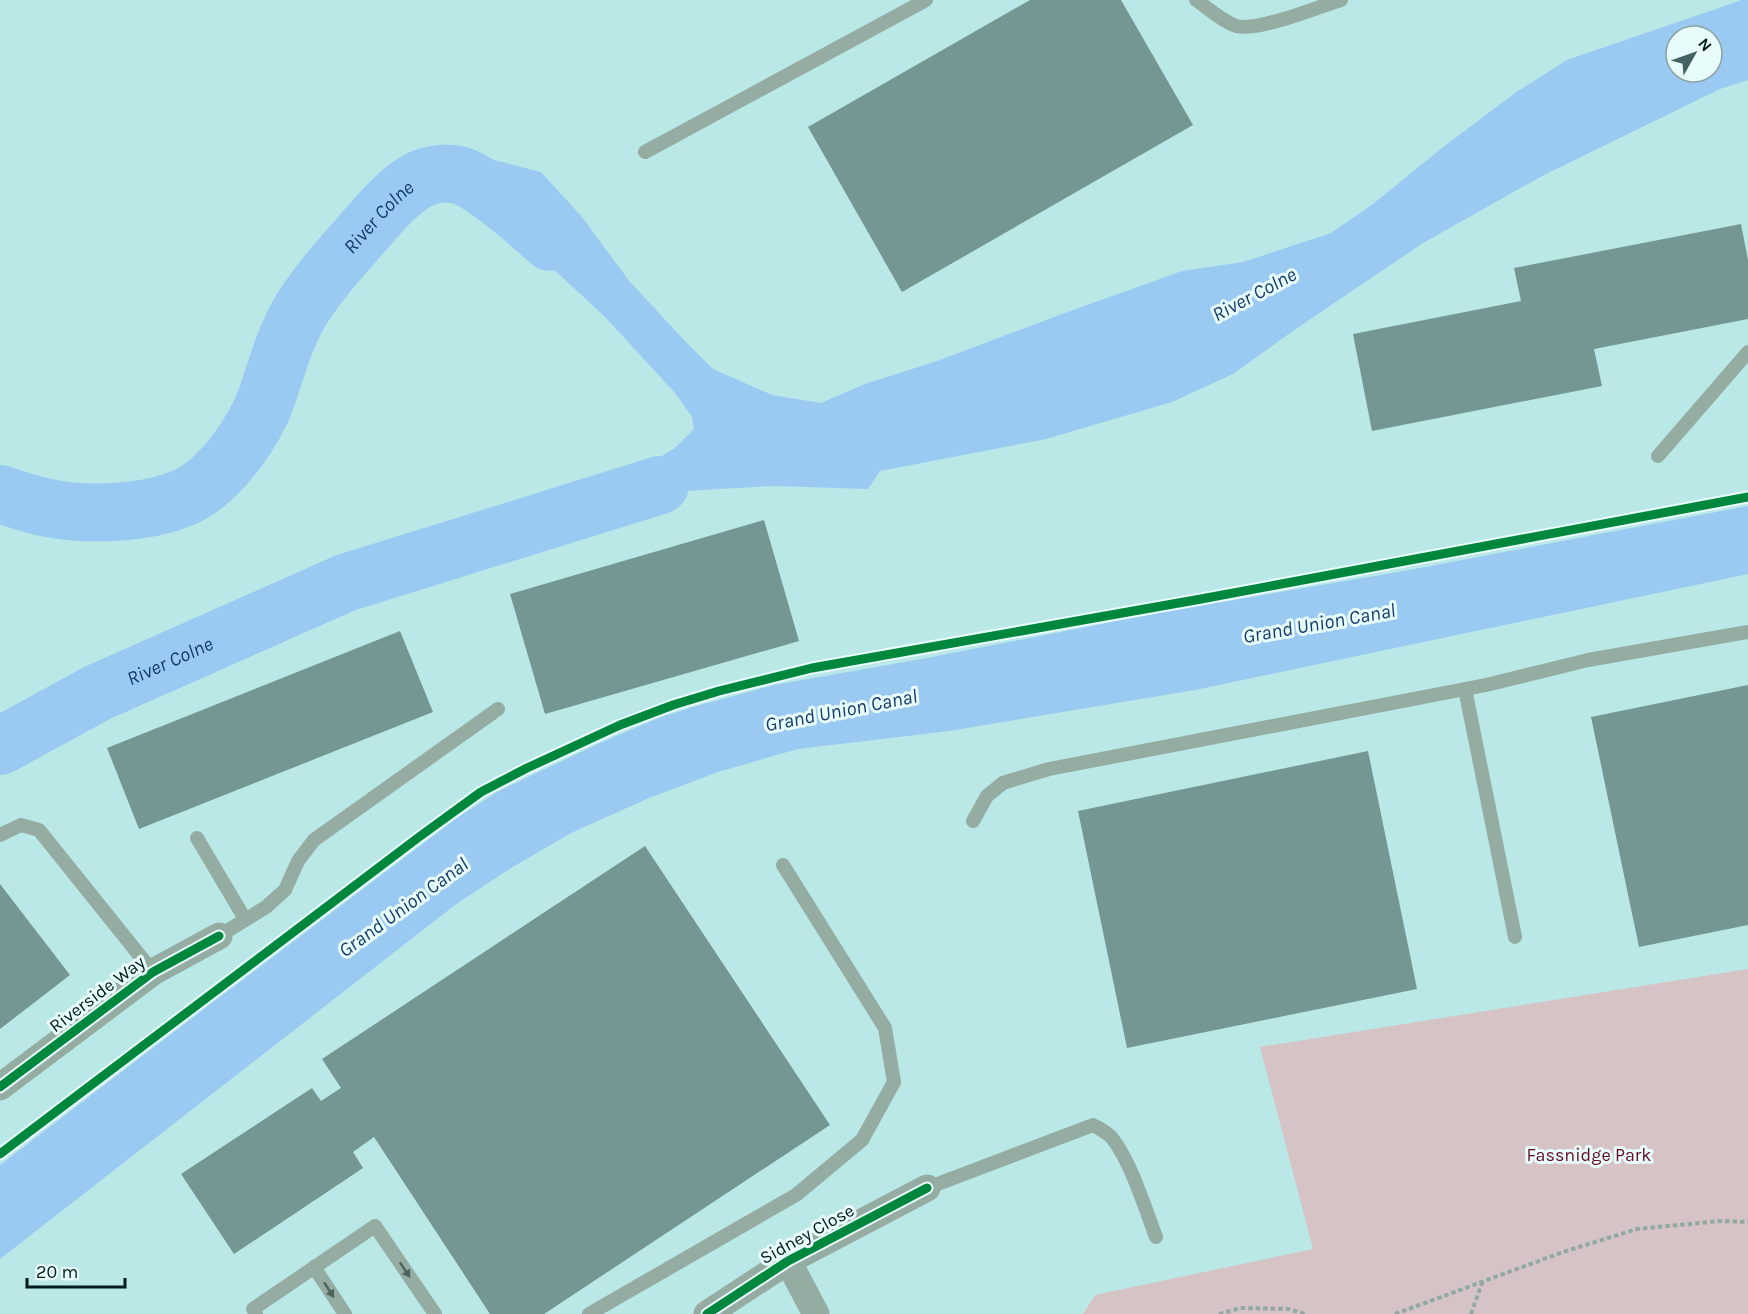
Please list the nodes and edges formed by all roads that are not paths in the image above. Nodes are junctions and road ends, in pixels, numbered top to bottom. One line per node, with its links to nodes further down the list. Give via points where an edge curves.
1 (926, 0): 4 (lane)
2 (1196, 0): 3 (lane, via 1235,26 1248,28)
3 (1341, 0)
4 (645, 152)
5 (1748, 352): 6 (lane)
6 (1658, 456)
7 (1748, 632): 8 (lane, via 1587,660)
8 (1465, 689): 10 (lane, via 1049,769 1003,783 987,796); 16 (lane)
9 (498, 709): 14 (lane, via 314,840 298,861 285,890)
10 (973, 821)
11 (0, 835): 17 (lane, via 21,825 39,830)
12 (197, 838): 14 (lane)
13 (783, 865): 26 (lane, via 885,1028 894,1082 862,1140 796,1195)
14 (245, 919): 15 (lane)
15 (219, 936): 17 (street, Riverside Way)
16 (1515, 937)
17 (153, 972): 18 (street, Riverside Way)
18 (0, 1088)
19 (927, 1188): 20 (lane, via 1093,1125 1111,1137 1124,1156); 21 (street, Sidney Close)
20 (1156, 1237)
21 (788, 1261): 27 (street, Sidney Close); 28 (street)
22 (314, 1266): 23 (lane); 24 (lane, one-way to 24); 25 (lane, one-way to 25, via 375,1226)
23 (254, 1311)
24 (345, 1314)
25 (435, 1314)
26 (589, 1314)
27 (707, 1314)
28 (816, 1314)

